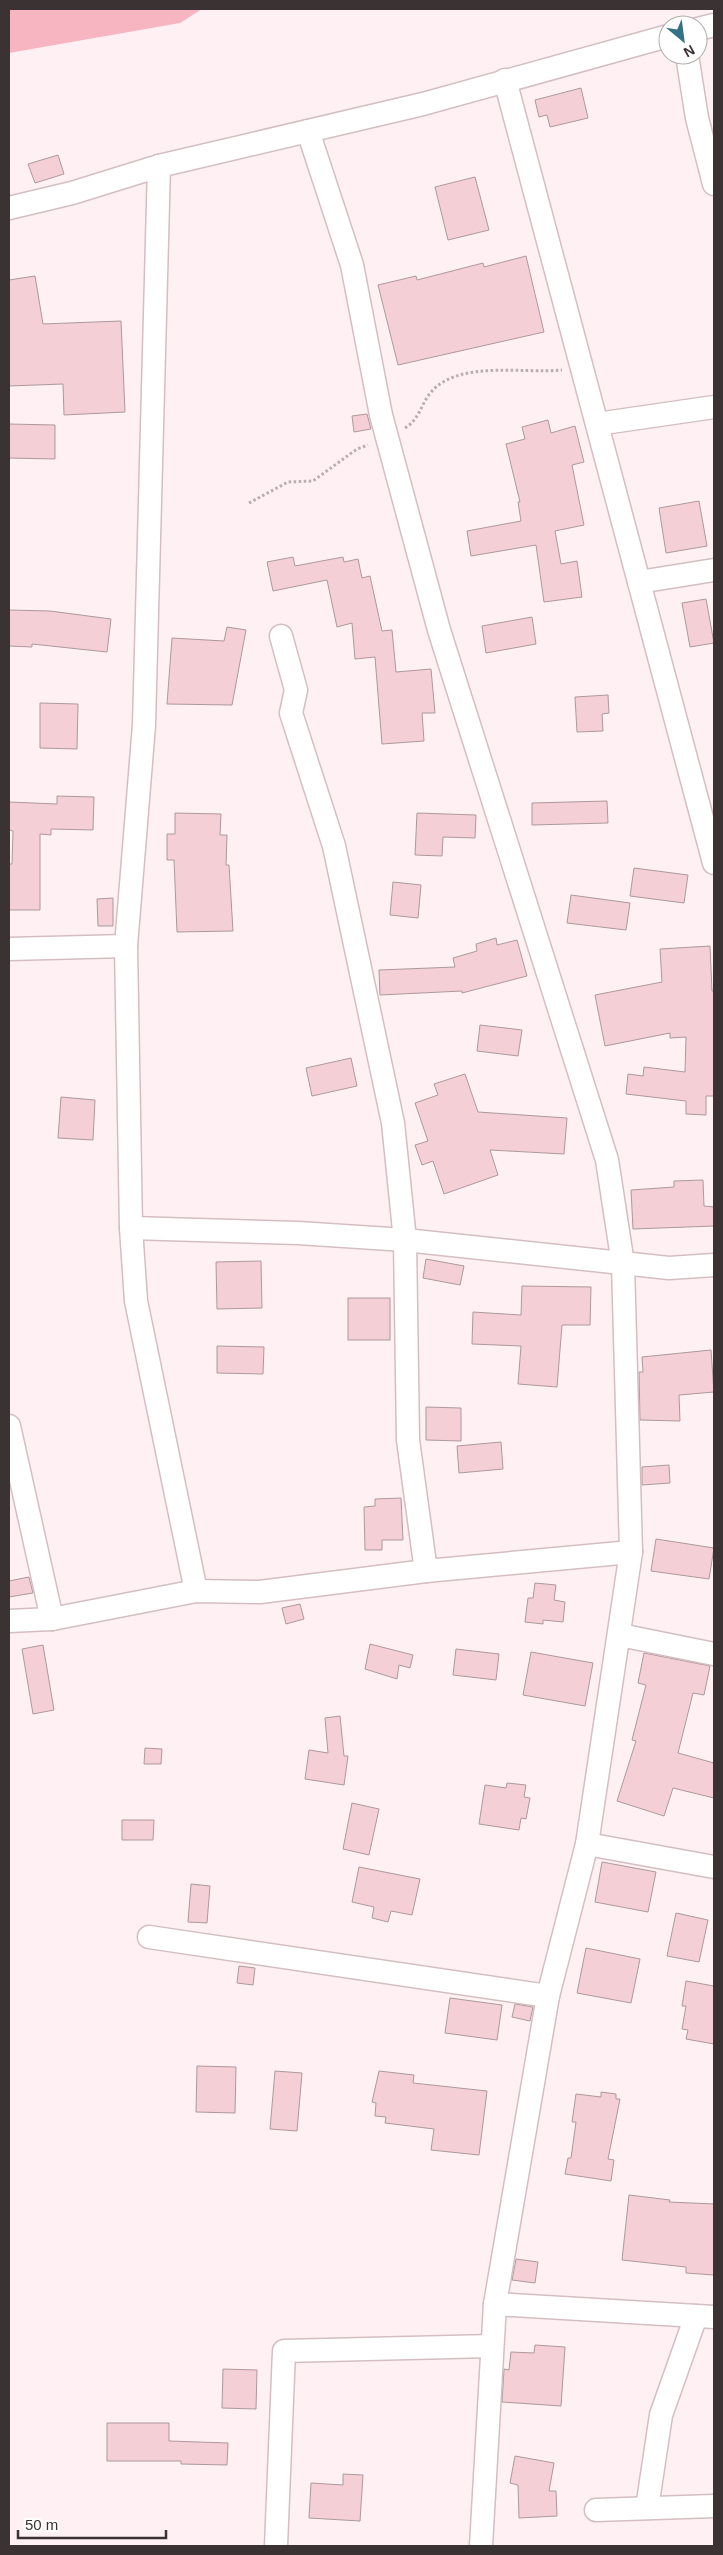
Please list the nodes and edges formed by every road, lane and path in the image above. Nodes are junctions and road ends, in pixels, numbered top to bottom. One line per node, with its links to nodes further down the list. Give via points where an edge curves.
1 (658, 39): 3 (street)
2 (688, 65): 6 (street)
3 (505, 80): 4 (street, via 423,104); 8 (street)
4 (308, 131): 5 (street); 11 (street, via 352,265)
5 (159, 166): 7 (street, via 72,193); 17 (street, via 144,725)
6 (714, 184)
7 (9, 208)
8 (582, 368): 10 (street); 11 (path, via 539,372 504,368 468,373 432,391 411,424)
9 (714, 407): 10 (street)
10 (597, 424): 14 (street)
11 (387, 438): 12 (path, via 357,449 313,480 288,482); 21 (street, via 439,630 607,1160)
12 (249, 503)
13 (714, 570): 14 (street)
14 (639, 582): 16 (street)
15 (281, 636): 20 (street, via 296,690 292,713 334,846 370,1007 393,1123)
16 (714, 863)
17 (126, 946): 18 (street); 19 (street)
18 (9, 949)
19 (131, 1228): 20 (street); 26 (street, via 136,1301)
20 (405, 1240): 21 (street); 25 (street, via 408,1440)
21 (623, 1264): 22 (street, via 669,1268); 24 (street)
22 (714, 1265)
23 (9, 1426): 27 (street)
24 (631, 1552): 25 (street); 29 (street)
25 (426, 1571): 26 (street, via 260,1592)
26 (196, 1591): 27 (street)
27 (52, 1619): 28 (street)
28 (9, 1620)
29 (620, 1635): 30 (street); 31 (street)
30 (714, 1654)
31 (587, 1844): 32 (street); 34 (street)
32 (714, 1867)
33 (149, 1937): 34 (street)
34 (548, 1996): 35 (street)
35 (494, 2304): 36 (street); 37 (street)
36 (705, 2317): 39 (street, via 661,2415)
37 (492, 2346): 41 (street, via 284,2350); 42 (street)
38 (714, 2506): 39 (street)
39 (647, 2508): 40 (street)
40 (596, 2510)
41 (276, 2546)
42 (481, 2546)

